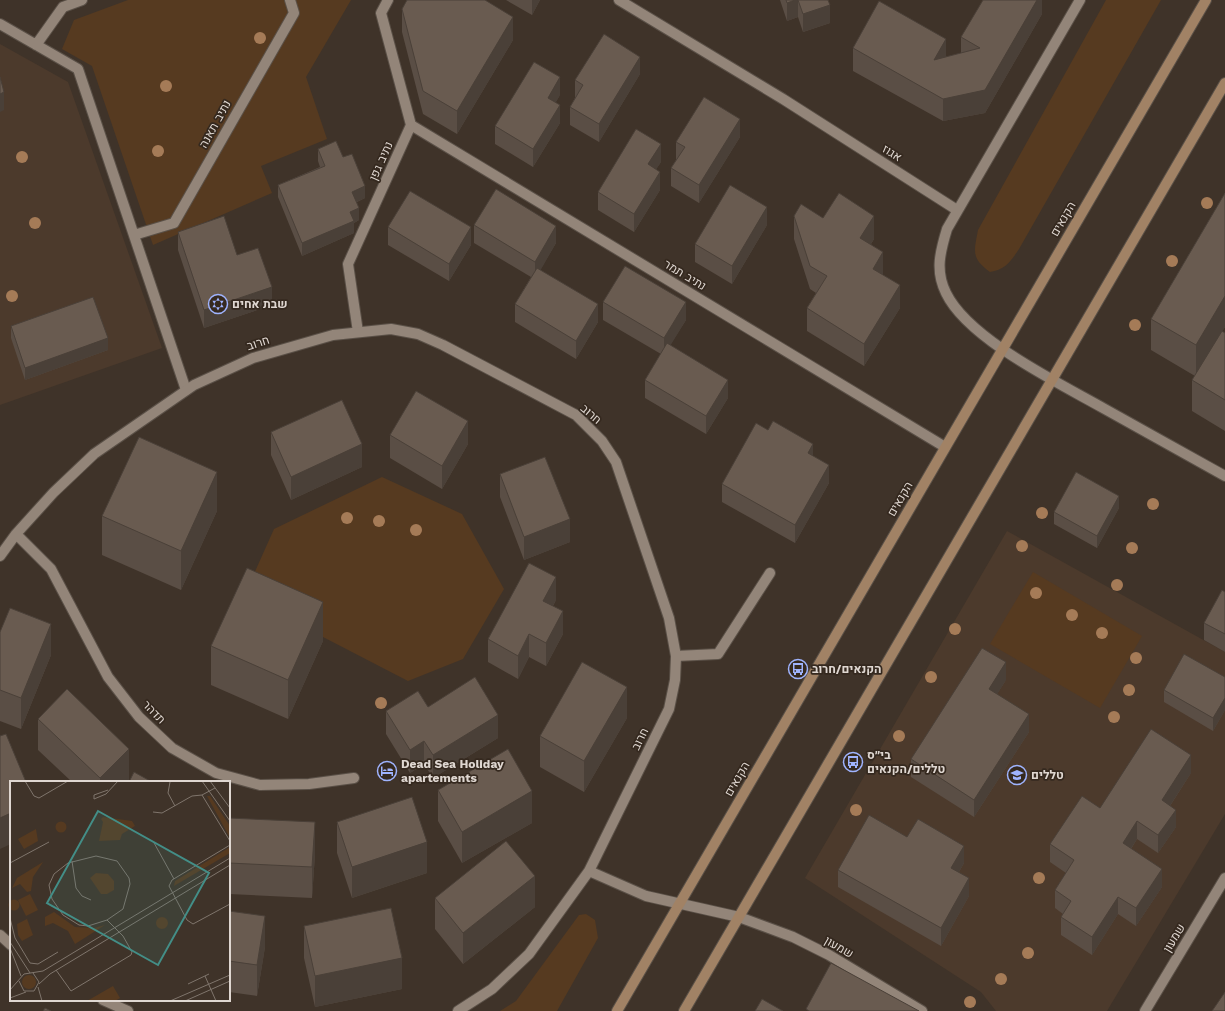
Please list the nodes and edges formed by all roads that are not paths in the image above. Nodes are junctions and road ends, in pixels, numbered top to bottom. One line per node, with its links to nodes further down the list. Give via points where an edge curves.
1 (82, 0): 8 (street, via 63,7)
2 (290, 0): 12 (street, נתיב תאנה, via 294,13 174,223)
3 (388, 0): 10 (street, via 381,13)
4 (619, 0): 11 (street, אגוז, via 783,99)
5 (1080, 0): 11 (street)
6 (1206, 0): 14 (main road, הקנאים)
7 (0, 24): 8 (street)
8 (36, 45): 12 (street, via 78,69)
9 (1225, 83): 15 (main road)
10 (411, 125): 13 (street, נתיב גפן, via 348,264); 17 (street, נתיב תמר)
11 (957, 210): 14 (street, via 947,229 940,252 939,272 946,294 958,311 979,332)
12 (134, 235): 16 (street)
13 (358, 332): 16 (street, חרוב, via 333,335 253,358); 22 (street, חרוב, via 391,328 418,334 444,345 576,415 602,441 616,462 621,476 668,618)
14 (1003, 349): 15 (street); 17 (main road, הקנאים)
15 (1052, 379): 18 (street); 27 (main road)
16 (186, 390): 19 (street, חרוב, via 94,454 54,492)
17 (945, 447): 26 (main road, הקנאים)
18 (1225, 476)
19 (16, 534): 20 (street, חרוב); 23 (street, תדהר, via 51,569 108,677 139,717 172,748 216,773 260,785 309,784)
20 (0, 556)
21 (770, 573): 22 (street, via 718,654)
22 (676, 656): 24 (street, חרוב, via 675,680 669,709)
23 (354, 778)
24 (589, 871): 26 (street, שמעון, via 646,896); 32 (street, חרוב, via 530,954 492,989)
25 (1225, 878): 36 (street, שמעון)
26 (678, 905): 27 (street, שמעון); 33 (main road, הקנאים)
27 (739, 917): 34 (main road); 35 (street, שמעון, via 799,940)
28 (0, 935): 29 (street)
29 (10, 944)
30 (105, 1001): 31 (street)
31 (128, 1011)
32 (458, 1011)
33 (617, 1011)
34 (684, 1011)
35 (922, 1011)
36 (1145, 1011)

